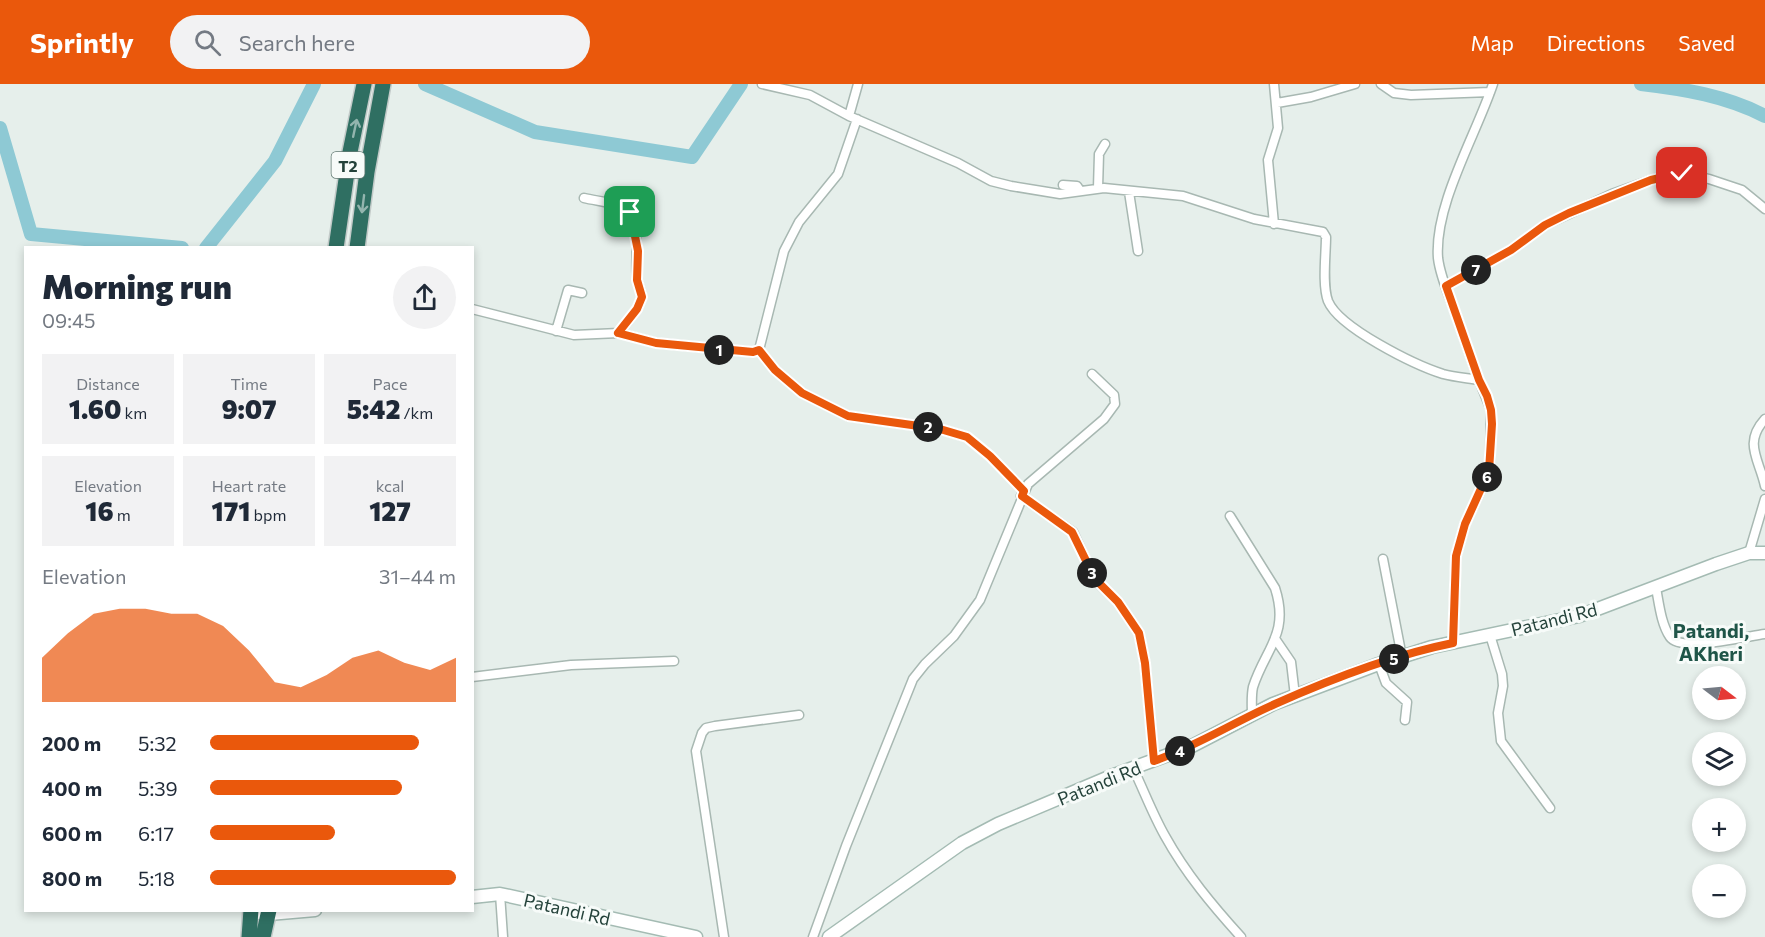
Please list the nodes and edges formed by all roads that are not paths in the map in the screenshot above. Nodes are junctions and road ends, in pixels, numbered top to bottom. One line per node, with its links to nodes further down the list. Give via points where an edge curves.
1 (364, 84): 19 (highway, T2, one-way to 1)
2 (382, 84): 20 (highway, T2, one-way to 20)
3 (762, 84): 10 (street, via 810,94)
4 (858, 84): 10 (street)
5 (1274, 84): 9 (street)
6 (1355, 84): 9 (street, via 1311,98)
7 (1381, 84): 8 (street, via 1394,93 1411,95)
8 (1492, 88): 22 (street, via 1442,217 1438,257)
9 (1276, 103): 18 (street, via 1278,128 1268,160)
10 (853, 117): 14 (street, via 991,181 1060,194); 27 (street, via 838,174 800,222 784,251)
11 (1106, 144): 13 (street, via 1100,154)
12 (1063, 185): 14 (street)
13 (1098, 188): 14 (street); 15 (street)
14 (1080, 190)
15 (1129, 192): 18 (street, via 1183,196); 21 (street)
16 (584, 198): 26 (street, via 624,207 633,222 642,297)
17 (1765, 209): 22 (street, via 1742,190 1709,179 1682,173 1651,180 1545,225 1511,250)
18 (1274, 224): 29 (street, via 1325,234 1328,300 1355,329 1400,356 1437,372)
19 (336, 246)
20 (357, 246)
21 (1138, 251)
22 (1446, 286): 29 (street)
23 (582, 292): 25 (street, via 568,290)
24 (474, 310): 25 (street)
25 (556, 331): 26 (street, via 574,335)
26 (618, 333): 27 (street, via 666,344)
27 (759, 350): 32 (street, via 802,393 848,416 940,429 967,437 990,456)
28 (1092, 374): 32 (street, via 1114,395 1115,404 1104,419 1035,477)
29 (1479, 380): 42 (street, via 1491,410 1490,461 1456,556)
30 (1765, 419): 31 (street, via 1753,442)
31 (1765, 486)
32 (1023, 494): 51 (street, via 1072,532 1095,579 1118,602 1139,633); 63 (street, via 980,600 954,636 913,680)
33 (1765, 499): 35 (street)
34 (1230, 516): 41 (street, via 1275,588 1279,629)
35 (1749, 553): 36 (street, Patandi Rd); 38 (street, Patandi Rd)
36 (1765, 553)
37 (1383, 559): 43 (street)
38 (1656, 588): 39 (street, via 1666,630 1676,643); 40 (street, Patandi Rd, via 1579,616)
39 (1765, 634)
40 (1490, 635): 42 (street, Patandi Rd); 53 (street, via 1502,674 1498,713 1501,741)
41 (1276, 640): 47 (street, via 1291,662); 49 (street, via 1254,686)
42 (1453, 643): 43 (street, Patandi Rd)
43 (1402, 657): 45 (street, Patandi Rd)
44 (674, 661): 46 (street, via 571,664)
45 (1379, 664): 47 (street, Patandi Rd); 50 (street, via 1386,683 1407,702)
46 (474, 677)
47 (1295, 696): 49 (street, Patandi Rd)
48 (799, 715): 62 (street, via 706,728 699,740 696,751)
49 (1252, 716): 51 (street, Patandi Rd)
50 (1405, 720)
51 (1154, 761): 52 (street, Patandi Rd)
52 (1133, 768): 64 (street, Patandi Rd, via 962,843); 65 (street, via 1183,866)
53 (1550, 808)
54 (500, 894): 55 (street, Patandi Rd); 60 (street); 61 (street, Patandi Rd)
55 (474, 897)
56 (251, 912): 58 (highway)
57 (269, 912): 59 (highway)
58 (249, 937)
59 (263, 937)
60 (503, 937)
61 (696, 937)
62 (724, 937)
63 (813, 937)
64 (830, 937)
65 (1241, 937)

